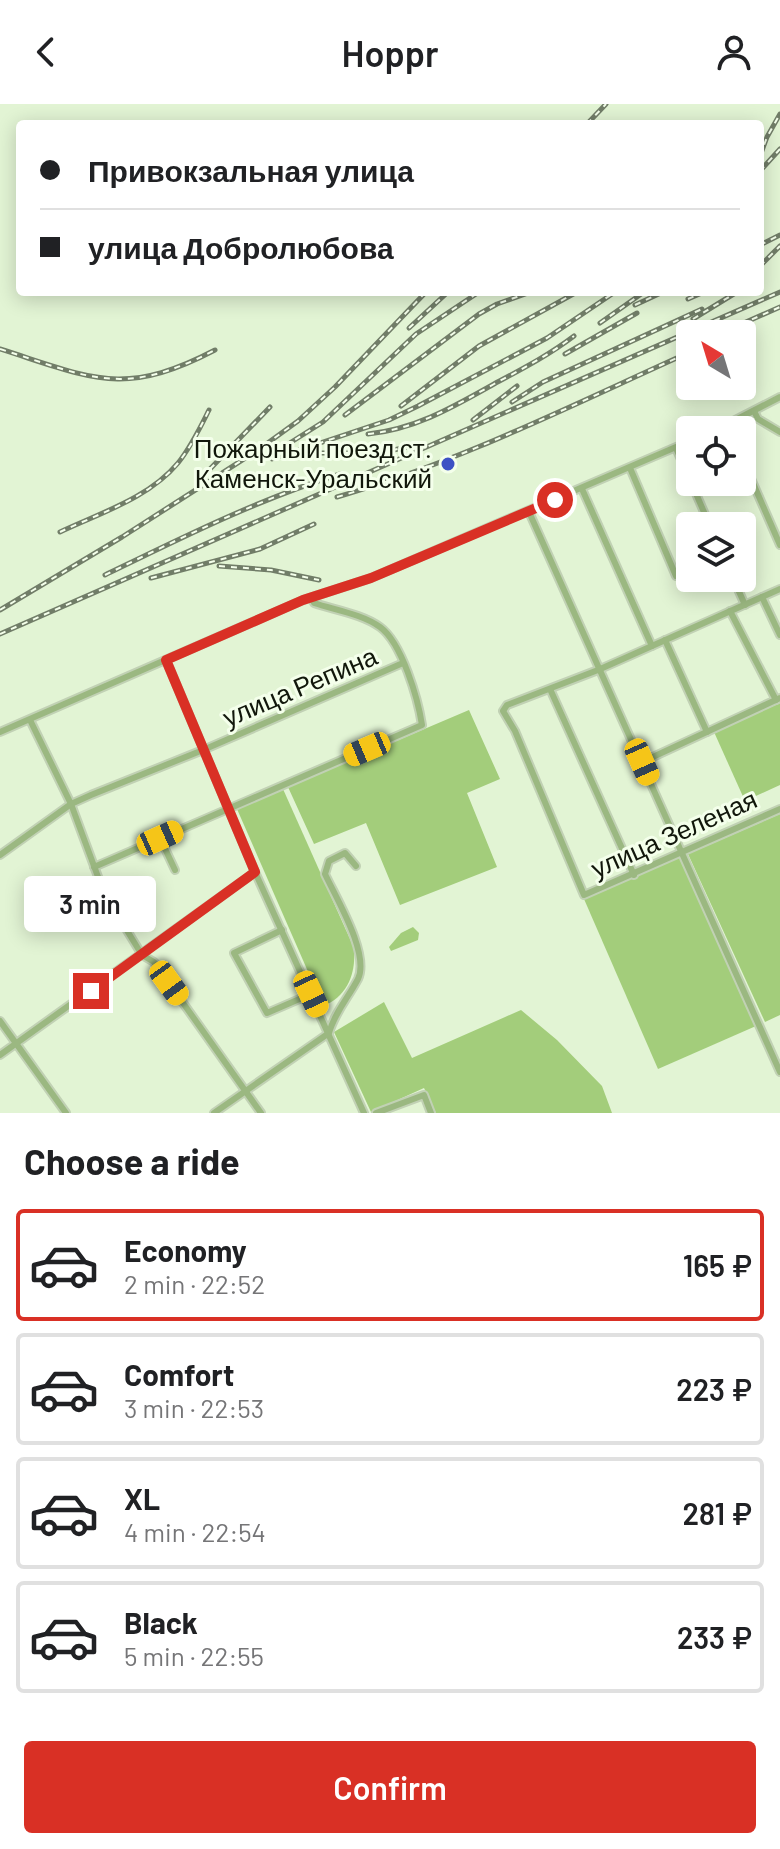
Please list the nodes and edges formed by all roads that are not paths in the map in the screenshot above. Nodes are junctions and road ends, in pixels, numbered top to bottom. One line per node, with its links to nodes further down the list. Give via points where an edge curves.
1 (780, 397): 2 (street)
2 (754, 411): 3 (street); 4 (street)
3 (746, 416)
4 (780, 432)
5 (676, 448): 6 (street)
6 (630, 468): 7 (street); 11 (street)
7 (582, 489): 9 (street); 20 (street)
8 (756, 490): 10 (street)
9 (529, 512): 15 (street); 23 (street)
10 (780, 545)
11 (676, 576)
12 (780, 589): 14 (street)
13 (739, 592): 16 (street)
14 (762, 597): 16 (street); 18 (street)
15 (312, 598): 21 (street); 22 (street, via 380,627)
16 (745, 605): 17 (street)
17 (730, 611): 19 (street); 25 (street)
18 (780, 635)
19 (665, 640): 20 (street); 28 (street)
20 (652, 646): 23 (street)
21 (166, 660): 26 (street); 29 (street)
22 (403, 663): 29 (street, улица Репина); 32 (street, via 422,725)
23 (598, 670): 24 (street); 30 (street)
24 (550, 689): 41 (street); 41 (street, улица Зеленая, via 503,711 584,895)
25 (778, 699): 28 (street)
26 (30, 720): 27 (street); 31 (street)
27 (0, 732)
28 (707, 732): 30 (street)
29 (203, 750): 31 (street, улица Репина); 32 (street)
30 (642, 762): 35 (street)
31 (71, 804): 36 (street, улица Репина); 38 (street)
32 (227, 809): 34 (street); 40 (street)
33 (780, 809): 35 (street, улица Зеленая)
34 (160, 838): 38 (street); 39 (street)
35 (682, 852): 41 (street, улица Зеленая); 51 (street)
36 (0, 855)
37 (356, 866): 45 (street, via 345,853 329,861 325,874 361,958 360,975)
38 (94, 867): 43 (street)
39 (175, 870)
40 (255, 872): 42 (street); 43 (street)
41 (634, 875)
42 (282, 930): 44 (street); 44 (street, via 234,953 267,1013)
43 (142, 955): 49 (street); 52 (street, via 154,962)
44 (311, 994): 47 (street)
45 (333, 1017): 47 (street); 48 (street)
46 (0, 1021): 49 (street)
47 (324, 1021): 48 (street)
48 (329, 1033): 52 (street); 56 (street)
49 (16, 1043): 50 (street); 53 (street)
50 (0, 1055)
51 (780, 1072)
52 (244, 1090): 54 (street); 55 (street)
53 (66, 1113)
54 (214, 1113)
55 (261, 1113)
56 (364, 1113)
57 (376, 1113): 58 (street, via 424,1095)
58 (431, 1113)

